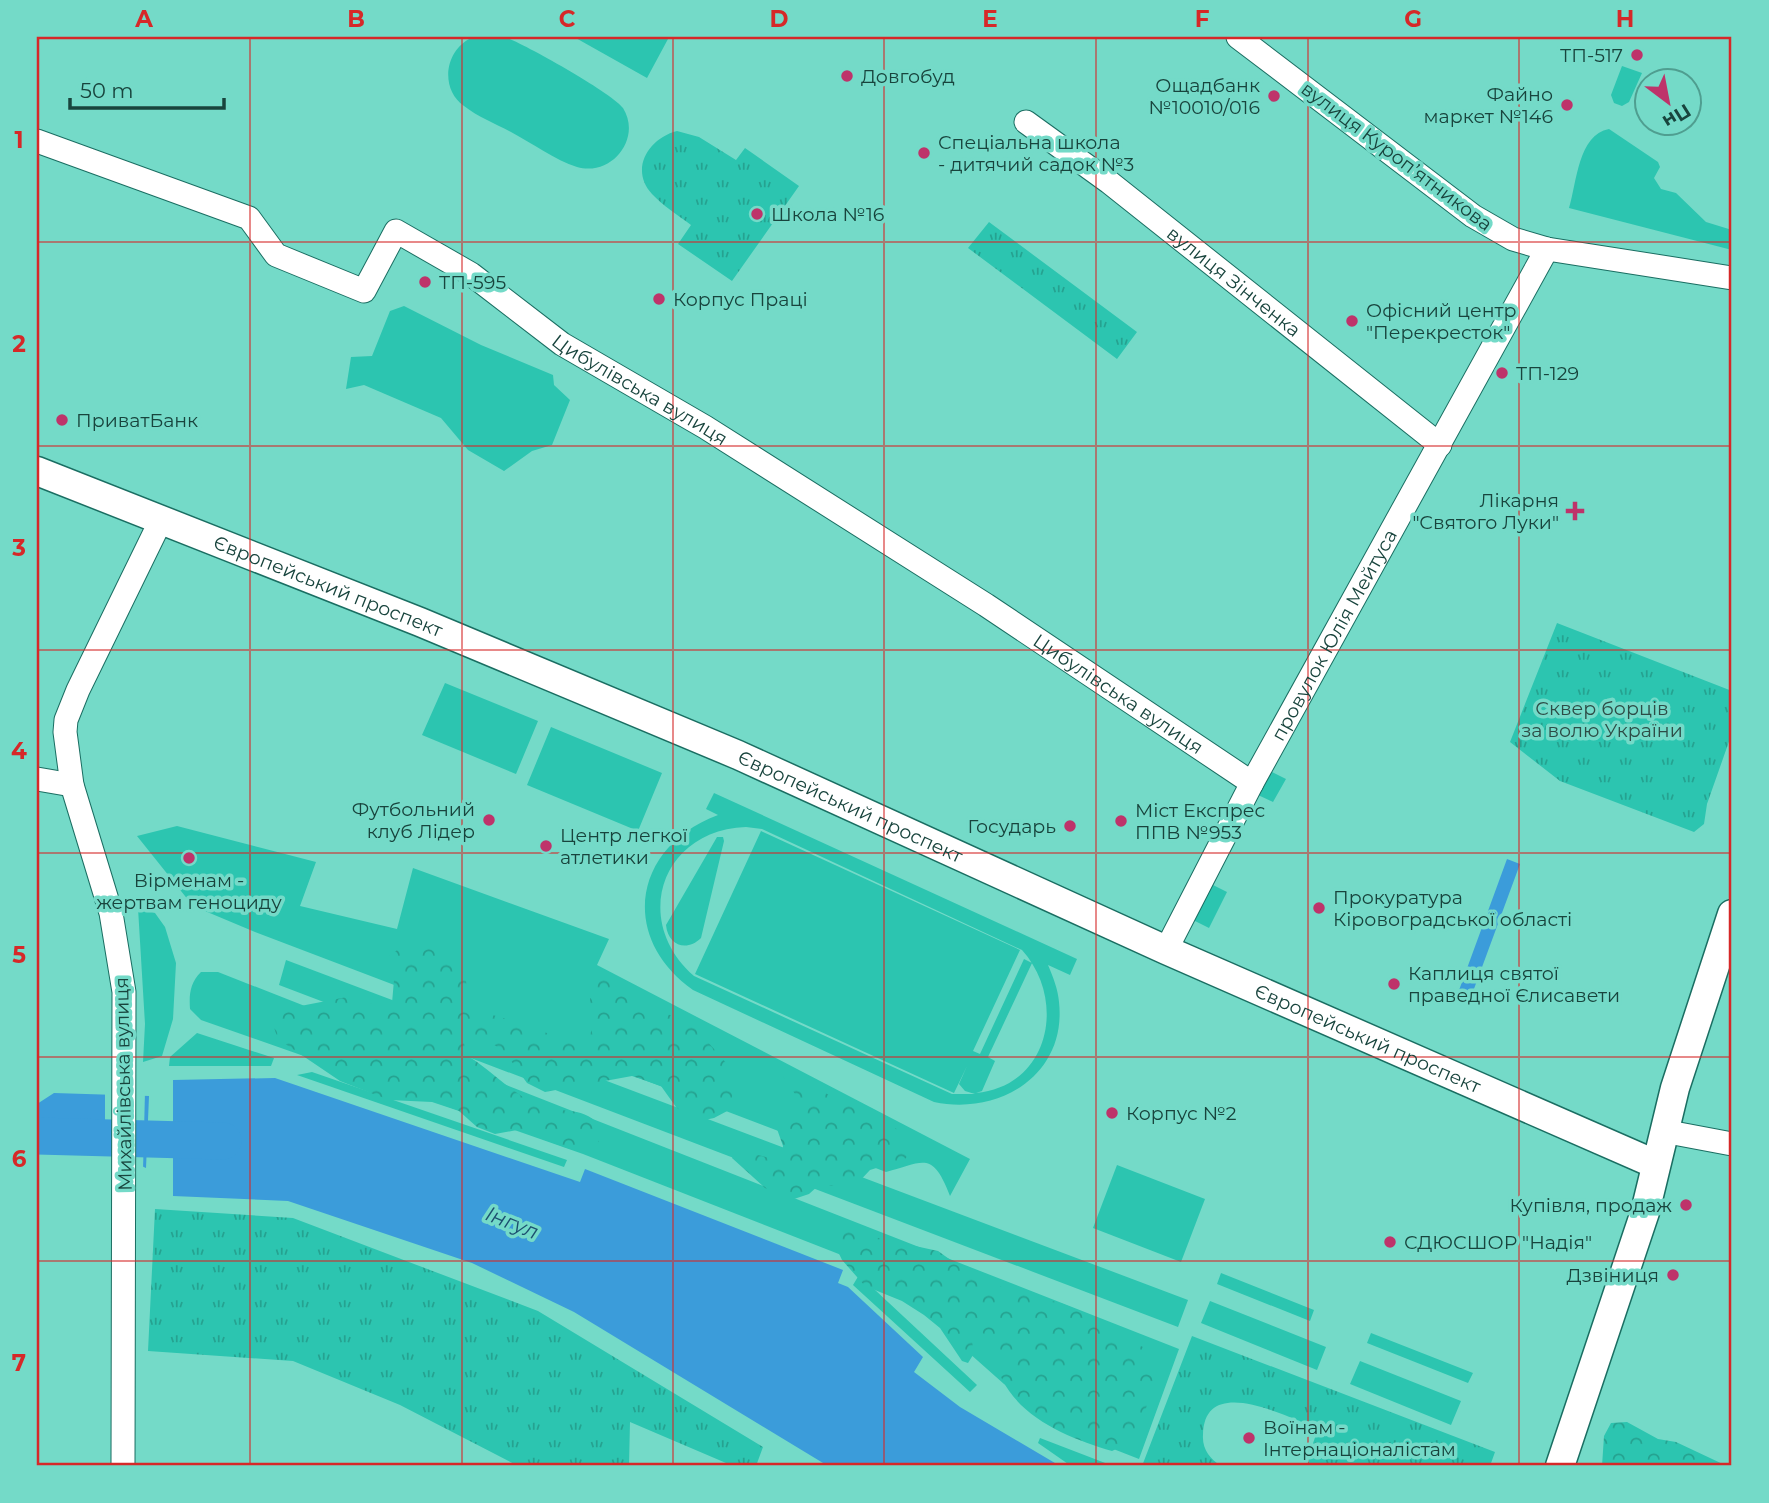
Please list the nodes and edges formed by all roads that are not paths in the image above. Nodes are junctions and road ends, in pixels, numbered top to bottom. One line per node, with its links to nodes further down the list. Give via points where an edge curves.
1 (1238, 37): 4 (street, вулиця Куропʼятникова, via 1473,216 1513,239)
2 (1026, 122): 6 (street, вулиця Зінченка)
3 (37, 141): 10 (street, Цибулівська вулиця, via 250,218 276,255 364,291 396,231 471,274 562,344 705,427 951,583)
4 (1547, 249): 5 (street, вулиця Куропʼятникова); 6 (street, провулок Юлія Мейтуса)
5 (1732, 278)
6 (1440, 445): 10 (street, провулок Юлія Мейтуса)
7 (37, 471): 8 (main road, Європейський проспект)
8 (161, 520): 11 (street, Михайлівська вулиця, via 66,720); 13 (main road, Європейський проспект, via 738,755)
9 (37, 779): 11 (street)
10 (1252, 783): 13 (street, провулок Юлія Мейтуса)
11 (72, 785): 17 (street, Михайлівська вулиця, via 120,952 125,1065)
12 (1732, 914): 14 (main road)
13 (1166, 950): 16 (main road, Європейський проспект)
14 (1663, 1131): 15 (street); 16 (main road)
15 (1732, 1144)
16 (1656, 1164): 18 (main road, via 1645,1212)
17 (123, 1466)
18 (1560, 1466)

